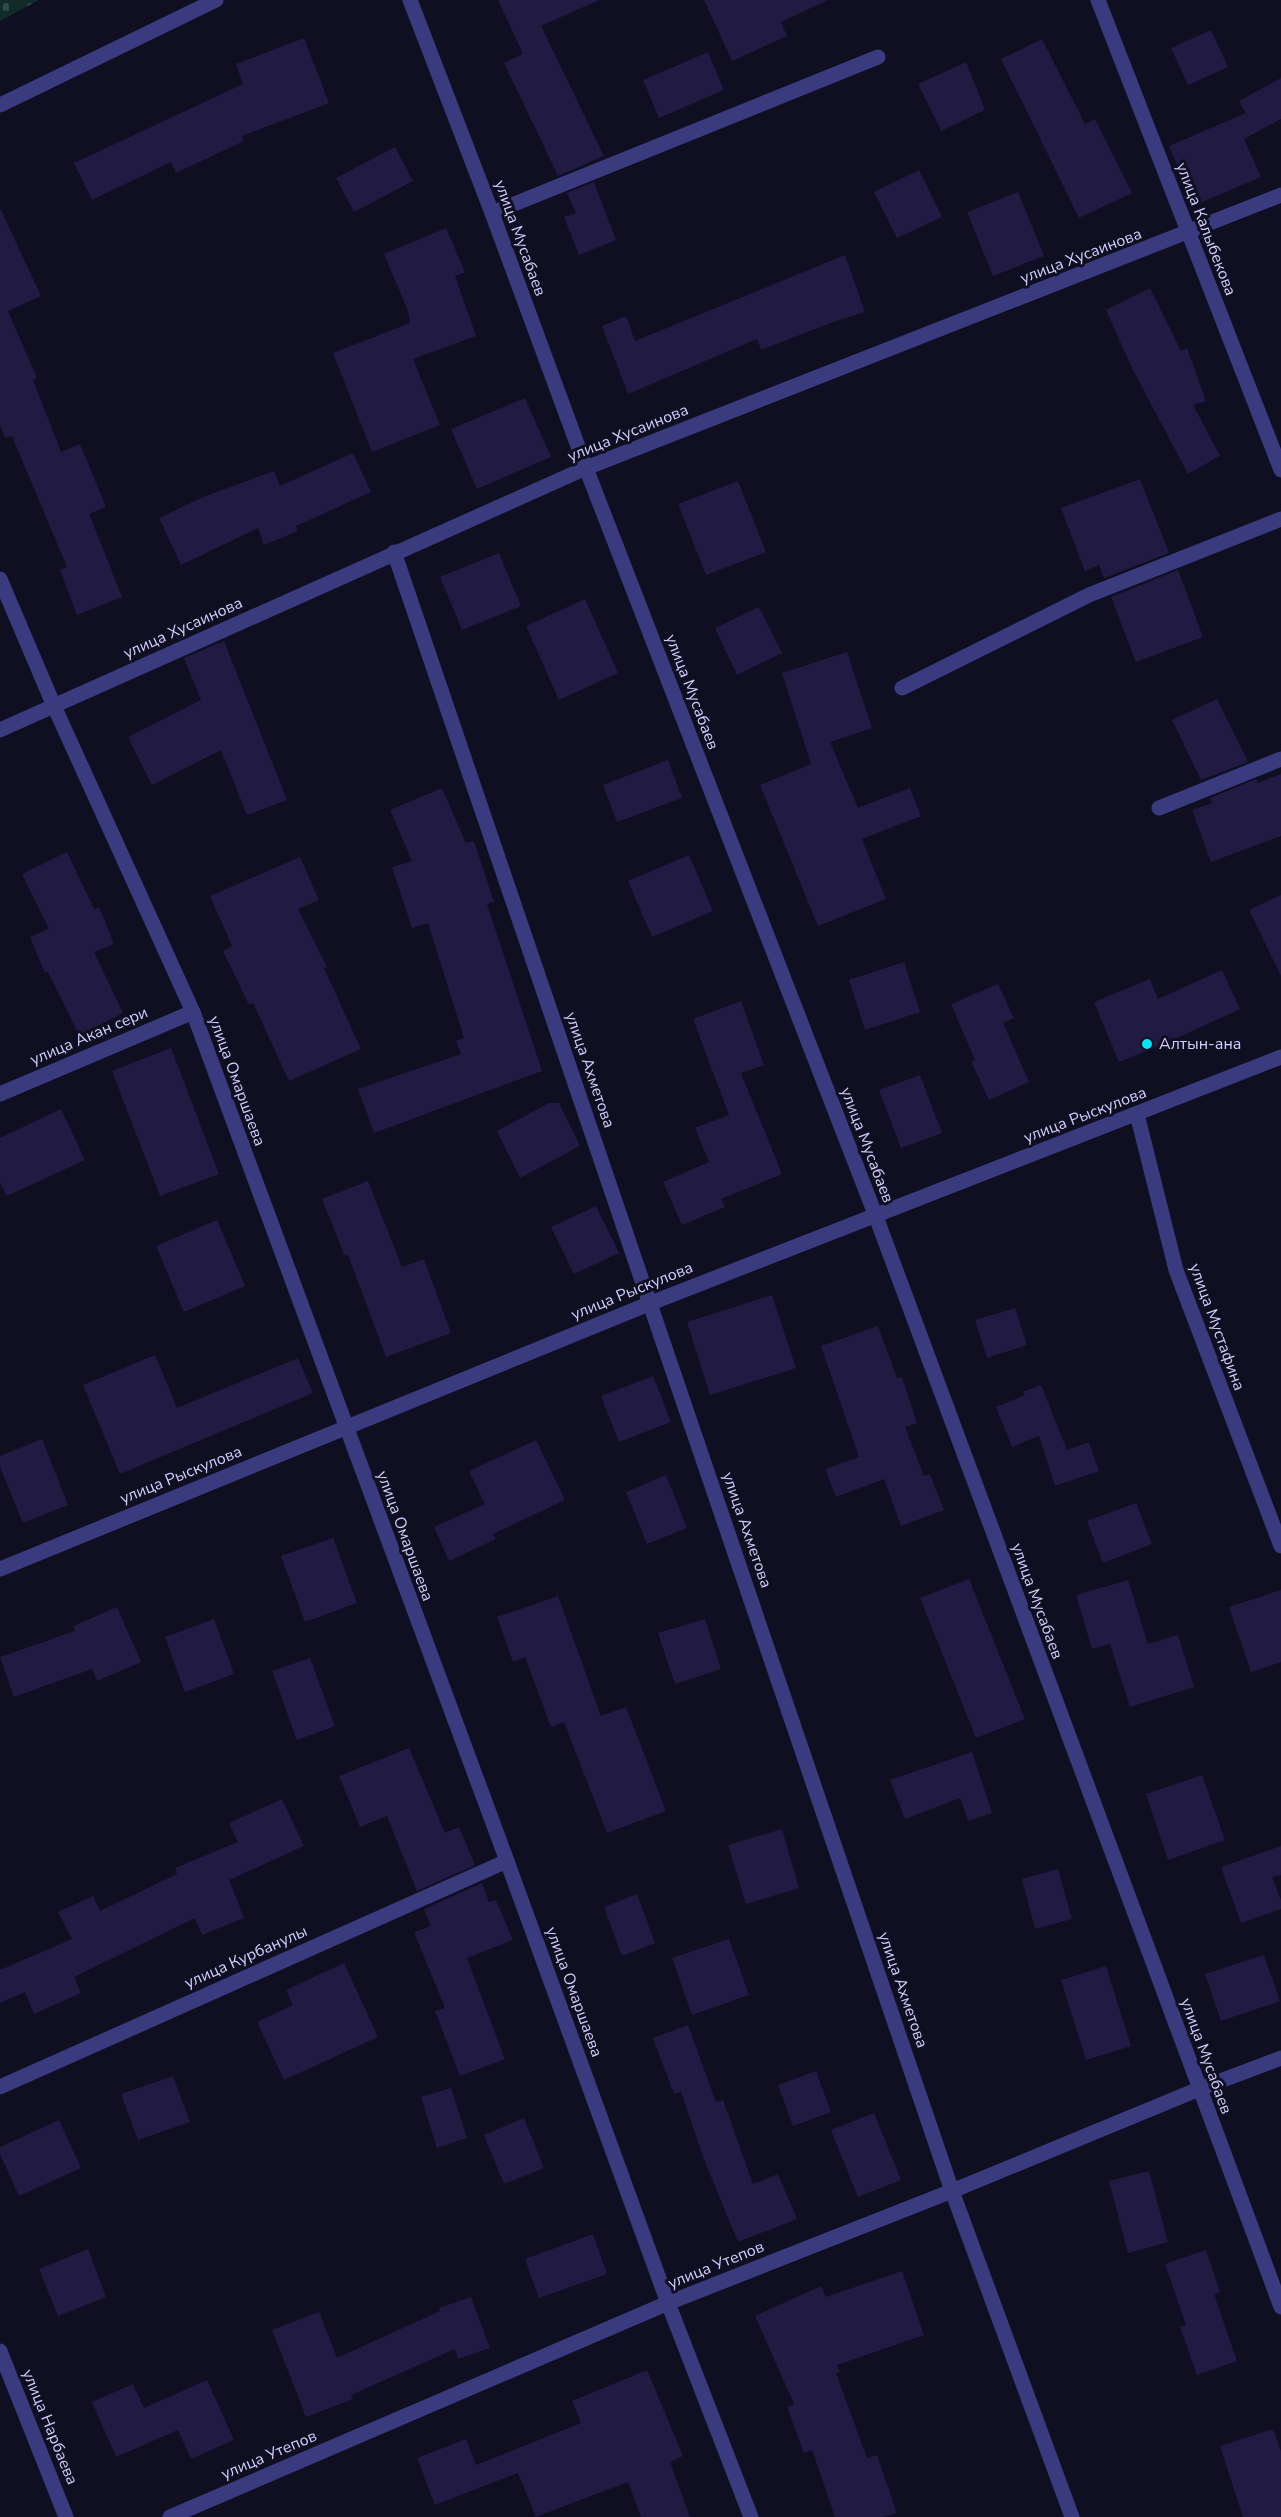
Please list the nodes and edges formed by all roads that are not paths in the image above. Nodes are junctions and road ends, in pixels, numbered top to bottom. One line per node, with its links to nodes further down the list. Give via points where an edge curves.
1 (216, 0): 5 (street)
2 (410, 0): 7 (street, улица Мусабаев)
3 (1098, 0): 8 (street, улица Калыбекова)
4 (878, 57): 7 (street)
5 (0, 105)
6 (1281, 195): 8 (street, улица Хусаинова)
7 (492, 213): 9 (street, улица Мусабаев)
8 (1189, 233): 9 (street, улица Хусаинова); 10 (street, улица Калыбекова)
9 (586, 468): 12 (street, улица Хусаинова); 23 (street, улица Мусабаев)
10 (1281, 470)
11 (1281, 519): 14 (street, via 1089,595)
12 (394, 552): 15 (street, улица Хусаинова); 24 (street, улица Ахметова)
13 (0, 579): 15 (street, улица Омаршаева)
14 (902, 688)
15 (54, 706): 16 (street, улица Хусаинова); 19 (street, улица Омаршаева)
16 (0, 730)
17 (1281, 759): 18 (street)
18 (1159, 808)
19 (193, 1012): 21 (street, улица Акан сери); 25 (street, улица Омаршаева)
20 (1281, 1058): 22 (street, улица Рыскулова)
21 (0, 1094)
22 (1137, 1114): 23 (street, улица Рыскулова); 26 (street, улица Мустафина, via 1176,1270)
23 (875, 1214): 24 (street, улица Рыскулова); 31 (street, улица Мусабаев)
24 (651, 1303): 25 (street, улица Рыскулова); 32 (street, улица Ахметова)
25 (345, 1427): 27 (street, улица Рыскулова); 28 (street, улица Омаршаева)
26 (1281, 1546)
27 (0, 1569)
28 (507, 1861): 30 (street, улица Курбанулы); 33 (street, улица Омаршаева)
29 (1281, 2058): 31 (street, улица Утепов)
30 (0, 2087)
31 (1199, 2088): 32 (street, улица Утепов); 34 (street, улица Мусабаев)
32 (952, 2191): 33 (street, улица Утепов); 39 (street, улица Ахметова)
33 (668, 2303): 37 (street, улица Утепов); 38 (street, улица Омаршаева)
34 (1281, 2307)
35 (0, 2351): 36 (street, улица Нарбаева)
36 (66, 2517)
37 (170, 2517)
38 (752, 2517)
39 (1072, 2517)

